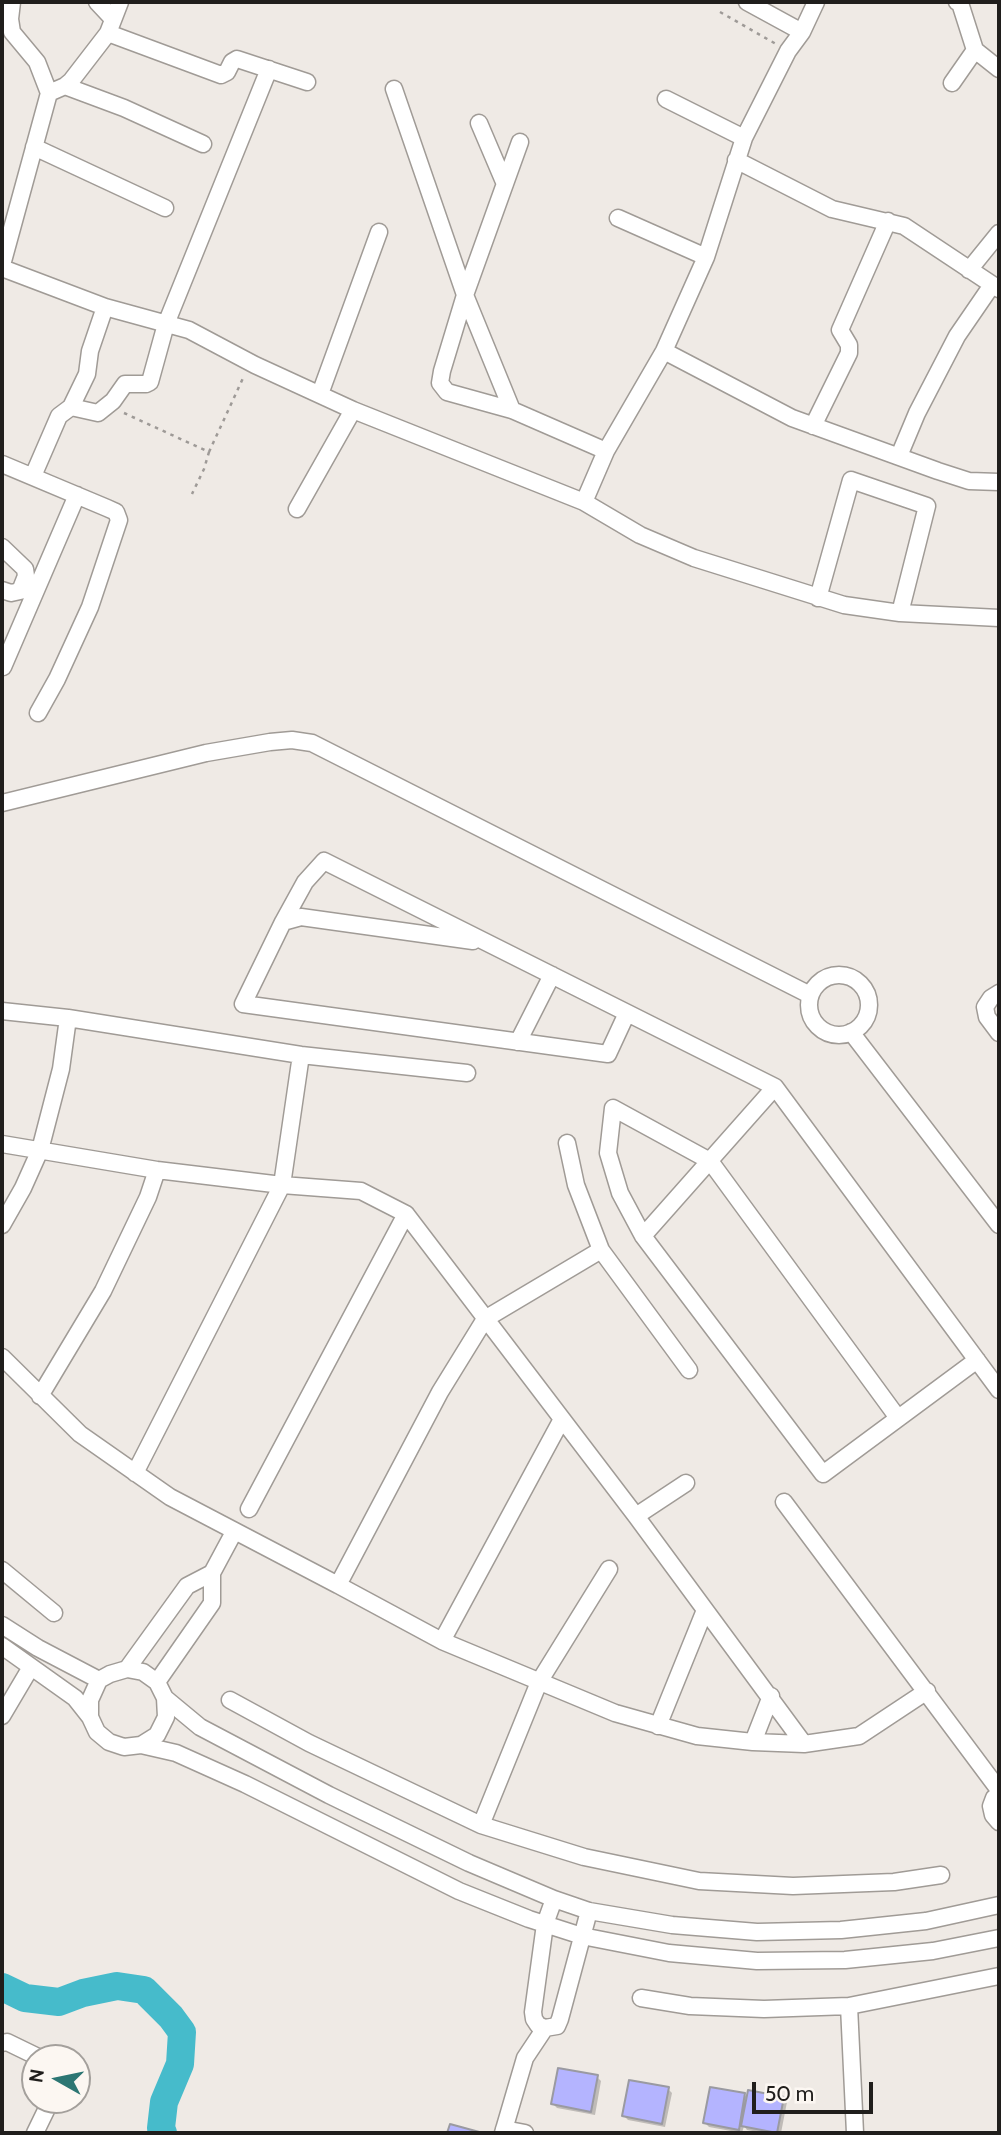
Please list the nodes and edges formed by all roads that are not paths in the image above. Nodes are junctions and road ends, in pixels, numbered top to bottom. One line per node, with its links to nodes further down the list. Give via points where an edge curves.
1 (12, 2): 8 (street)
2 (97, 2): 7 (street)
3 (120, 2): 7 (street)
4 (747, 2): 9 (street)
5 (816, 2): 9 (street)
6 (959, 2): 10 (street)
7 (110, 26): 11 (street, via 221,75 237,59); 15 (street)
8 (7, 30): 17 (street, via 37,62)
9 (802, 32): 20 (street)
10 (975, 50): 12 (street); 14 (street)
11 (269, 69): 13 (street); 38 (street)
12 (999, 69)
13 (306, 82)
14 (952, 83)
15 (65, 86): 17 (street); 22 (street)
16 (394, 89): 36 (street)
17 (49, 93): 23 (street)
18 (666, 99): 20 (street)
19 (479, 123): 25 (street)
20 (744, 138): 24 (street)
21 (520, 142): 25 (street)
22 (203, 144)
23 (34, 147): 26 (street); 27 (street)
24 (736, 160): 29 (street, via 832,209); 32 (street)
25 (505, 184): 36 (street)
26 (165, 208)
27 (8, 217): 33 (street)
28 (618, 218): 32 (street)
29 (888, 221): 34 (street, via 904,226); 44 (street, via 840,330 849,354)
30 (379, 232): 40 (street)
31 (999, 233): 34 (street)
32 (705, 257): 39 (street)
33 (2, 267): 37 (street)
34 (969, 270): 35 (street)
35 (996, 287): 46 (street, via 957,336)
36 (466, 295): 43 (street); 43 (street, via 440,383 447,391)
37 (105, 307): 38 (street); 41 (street, via 86,374)
38 (166, 324): 40 (street, via 189,330); 41 (street, via 150,382 125,384 98,412)
39 (664, 351): 44 (street); 45 (street)
40 (320, 394): 42 (street)
41 (71, 407): 48 (street, via 59,416)
42 (353, 410): 51 (street); 52 (street)
43 (512, 410): 45 (street)
44 (813, 426): 46 (street)
45 (606, 451): 51 (street)
46 (899, 456): 49 (street, via 969,481)
47 (2, 464): 48 (street)
48 (33, 476): 50 (street)
49 (999, 482)
50 (77, 495): 58 (street); 59 (street, via 116,512 119,520 90,607)
51 (583, 502): 55 (street, via 640,535 694,558)
52 (297, 509)
53 (2, 547): 54 (street, via 25,569 26,576 20,590)
54 (2, 590)
55 (818, 598): 56 (street); 56 (street, via 851,480 927,506)
56 (900, 613): 57 (street)
57 (999, 618)
58 (3, 667)
59 (38, 713)
60 (2, 803): 65 (street, via 206,753 281,741 312,743)
61 (283, 922): 62 (street, via 301,917); 62 (street, via 304,882 324,861); 71 (street, via 243,1004)
62 (488, 943): 63 (street)
63 (552, 975): 67 (street); 71 (street)
64 (999, 993): 70 (street, via 985,1007)
65 (810, 995): 69 (street, via 811,1015 823,1030); 69 (street, via 820,981 835,975 859,982 868,996 868,1013)
66 (2, 1011): 68 (street)
67 (627, 1013): 71 (street, via 608,1054); 74 (street)
68 (68, 1018): 72 (street); 77 (street, via 61,1069)
69 (851, 1032): 83 (street)
70 (999, 1033)
71 (518, 1042)
72 (300, 1055): 73 (street); 80 (street)
73 (467, 1073)
74 (775, 1087): 78 (street); 88 (street)
75 (567, 1143): 85 (street, via 576,1185)
76 (2, 1144): 77 (street)
77 (40, 1150): 79 (street); 82 (street)
78 (710, 1161): 84 (street); 84 (street, via 613,1108 608,1153 620,1193); 93 (street)
79 (157, 1170): 80 (street); 92 (street, via 103,1291)
80 (282, 1185): 81 (street, via 361,1191); 95 (street)
81 (406, 1214): 86 (street); 98 (street)
82 (2, 1225)
83 (999, 1226)
84 (643, 1236): 93 (street, via 822,1474)
85 (601, 1250): 86 (street); 89 (street)
86 (485, 1319): 94 (street); 104 (street, via 440,1392)
87 (2, 1357): 92 (street)
88 (977, 1360): 90 (street); 93 (street)
89 (689, 1370)
90 (994, 1371): 91 (street)
91 (999, 1390)
92 (40, 1396): 95 (street, via 80,1434)
93 (898, 1418)
94 (562, 1419): 99 (street); 108 (street)
95 (135, 1473): 100 (street)
96 (686, 1483): 99 (street)
97 (784, 1503): 115 (street)
98 (249, 1509)
99 (636, 1516): 105 (street)
100 (234, 1532): 103 (street); 104 (street)
101 (609, 1569): 114 (street)
102 (2, 1570): 106 (street)
103 (212, 1573): 111 (street, via 187,1586); 113 (street, via 212,1603)
104 (338, 1585): 108 (street)
105 (705, 1610): 116 (street); 121 (street)
106 (54, 1613)
107 (2, 1625): 112 (street)
108 (442, 1641): 114 (street)
109 (2, 1646): 110 (street)
110 (31, 1667): 119 (street); 120 (street, via 75,1699)
111 (127, 1669): 112 (street); 113 (street, via 143,1672)
112 (99, 1680): 120 (street, via 90,1700)
113 (157, 1682): 117 (street)
114 (539, 1682): 121 (street); 127 (street)
115 (927, 1691): 123 (street, via 859,1736); 125 (street)
116 (771, 1696): 122 (street); 123 (street)
117 (165, 1698): 124 (street, via 166,1717 157,1735); 129 (street, via 200,1727 329,1795)
118 (230, 1700): 127 (street)
119 (2, 1716)
120 (90, 1717): 124 (street, via 97,1732 109,1742 124,1747)
121 (658, 1726): 122 (street)
122 (753, 1742): 123 (street)
123 (804, 1744)
124 (141, 1745): 132 (street, via 176,1753 459,1891)
125 (999, 1792): 126 (street, via 991,1807)
126 (999, 1822)
127 (481, 1825): 128 (street, via 584,1857 699,1881 793,1886)
128 (941, 1875)
129 (554, 1899): 131 (street); 132 (street)
130 (999, 1905): 131 (street, via 865,1928 757,1932 672,1926)
131 (589, 1911): 133 (street)
132 (545, 1924): 133 (street); 138 (street, via 533,2012 534,2020)
133 (582, 1936): 134 (street, via 669,1953 757,1961 845,1960 933,1951); 138 (street, via 560,2019 557,2026)
134 (999, 1938)
135 (999, 1976): 137 (street)
136 (641, 1998): 137 (street, via 690,2006 764,2009)
137 (849, 2006): 145 (street)
138 (545, 2028): 142 (street, via 524,2058)
139 (2, 2043): 140 (street)
140 (21, 2049)
141 (44, 2114): 143 (street)
142 (504, 2131): 144 (street)
143 (35, 2133)
144 (525, 2133)
145 (855, 2133)

